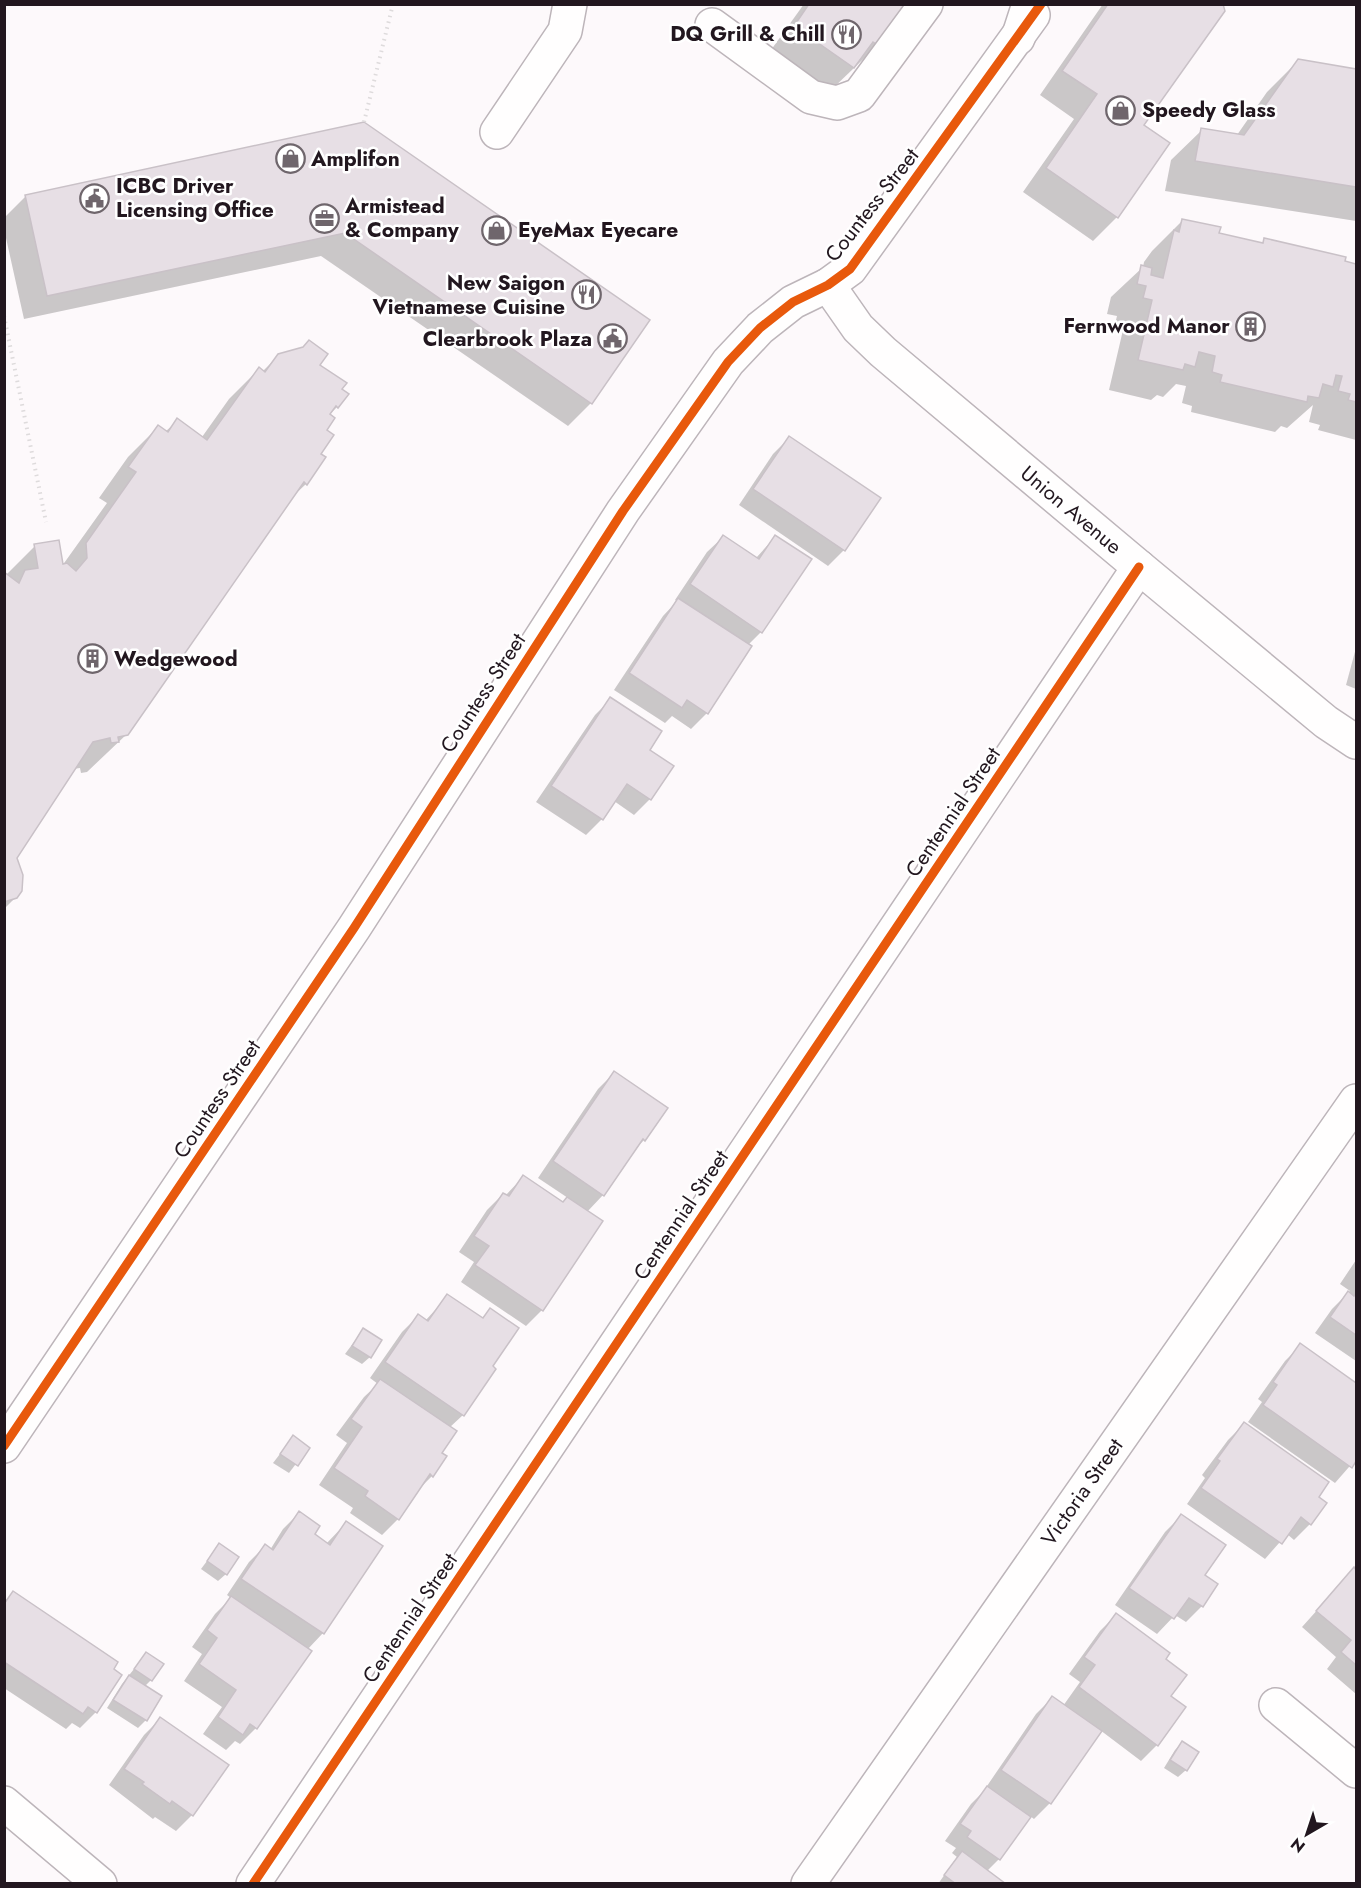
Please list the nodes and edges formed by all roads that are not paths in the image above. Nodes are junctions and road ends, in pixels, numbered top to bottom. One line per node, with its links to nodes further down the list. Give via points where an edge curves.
1 (570, 4): 7 (street, via 565,31)
2 (926, 4): 5 (street, via 859,95 837,103 812,97)
3 (1029, 4): 6 (street)
4 (1041, 4): 6 (street, Countess Street)
5 (712, 25)
6 (1018, 38): 8 (street, Countess Street, via 871,243 850,269)
7 (496, 132)
8 (828, 285): 9 (street, Union Avenue, via 858,328 883,351); 12 (street, Countess Street, via 793,302 760,328 728,362 623,511 354,928)
9 (1139, 567): 10 (street, Union Avenue, via 1326,722); 17 (street, Centennial Street)
10 (1356, 742)
11 (1356, 1101): 18 (street, Victoria Street)
12 (4, 1446)
13 (1276, 1705): 14 (street)
14 (1356, 1771)
15 (4, 1803): 16 (street)
16 (100, 1884)
17 (253, 1884)
18 (808, 1884)

